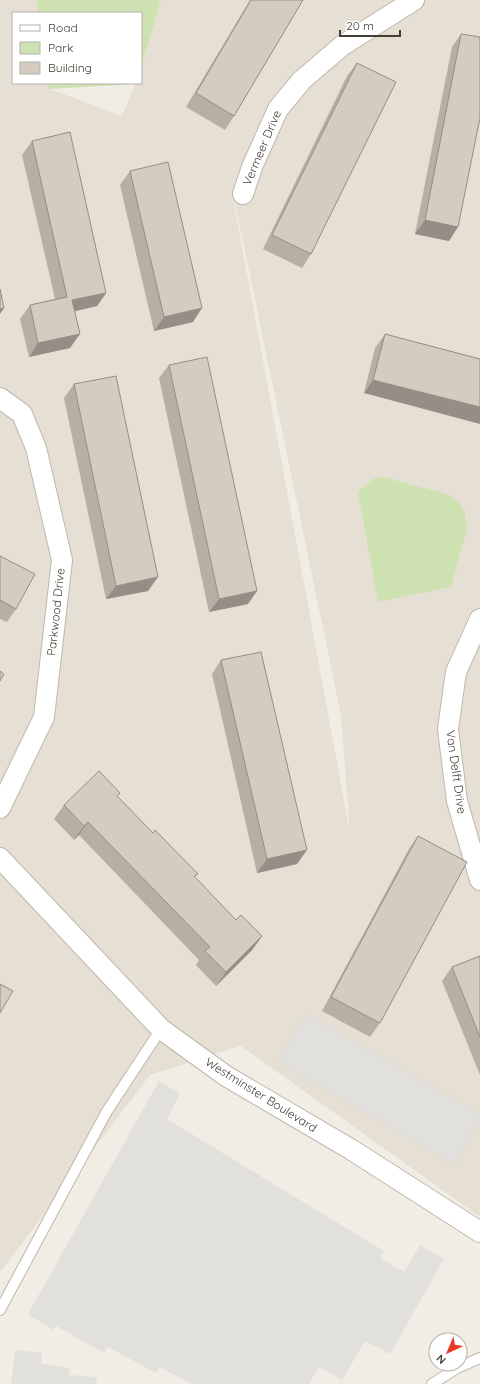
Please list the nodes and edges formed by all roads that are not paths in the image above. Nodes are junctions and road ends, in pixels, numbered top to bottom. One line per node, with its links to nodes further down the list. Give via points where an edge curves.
1 (414, 0): 2 (street, Vermeer Drive, via 344,45 302,80 278,109)
2 (243, 194)
3 (0, 398): 5 (street, Parkwood Drive, via 22,414 36,448 62,560 44,717)
4 (480, 619): 7 (street, Van Delft Drive, via 456,672 448,729 458,801)
5 (0, 808)
6 (0, 858): 8 (street, Westminster Boulevard)
7 (480, 880)
8 (161, 1029): 9 (street, Westminster Boulevard, via 226,1076 352,1150); 10 (lane, via 107,1111)
9 (480, 1232)
10 (0, 1310)
11 (480, 1358): 12 (lane, via 457,1368)
12 (432, 1384)

